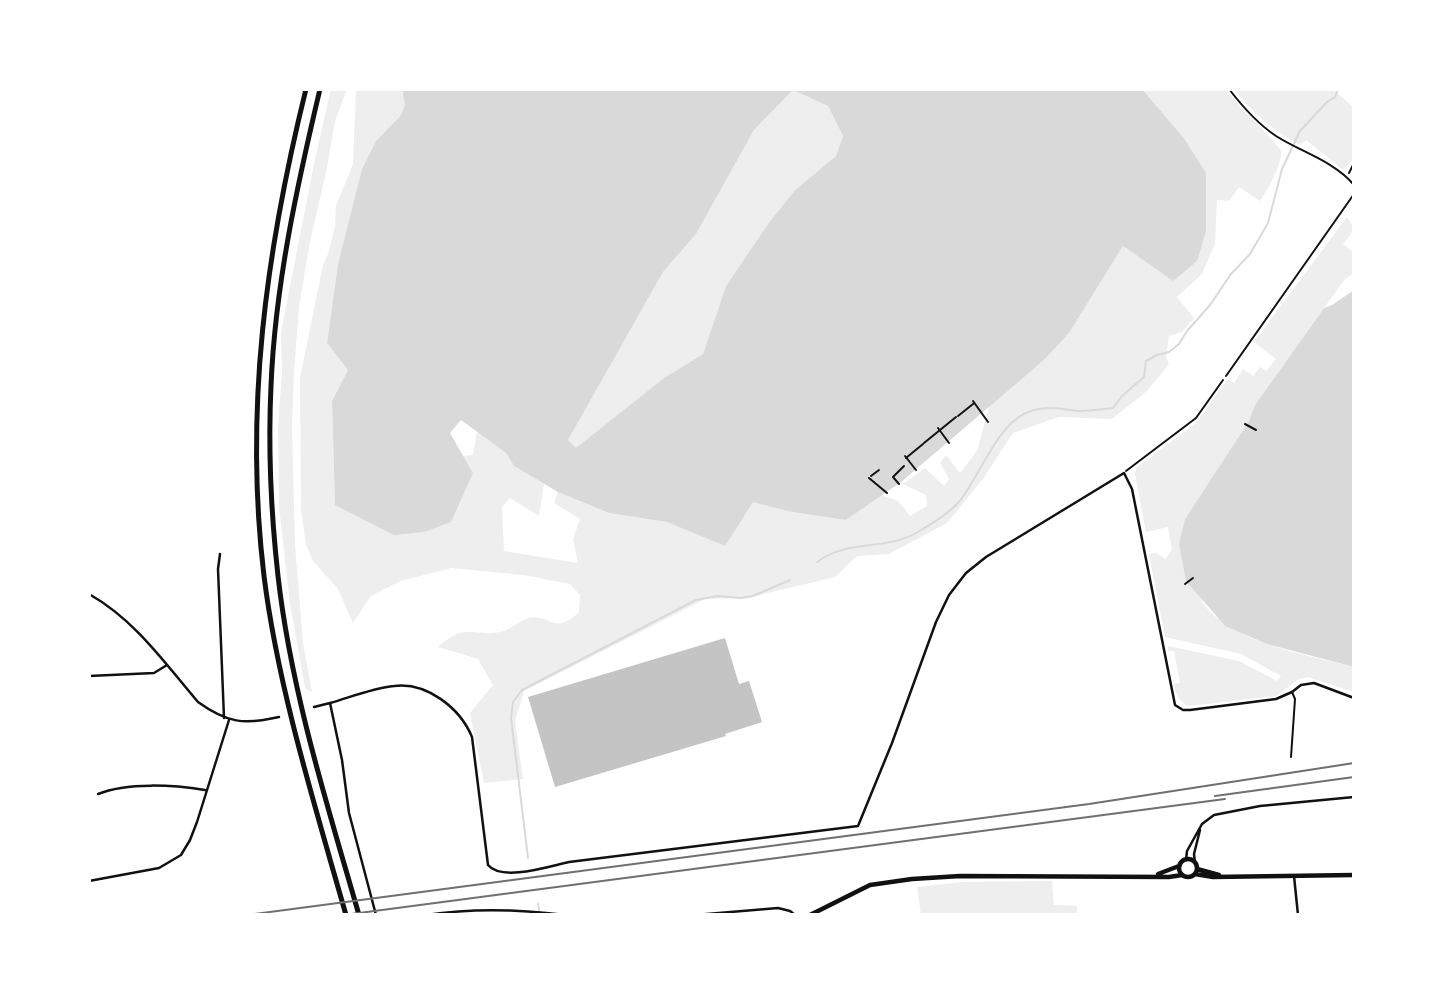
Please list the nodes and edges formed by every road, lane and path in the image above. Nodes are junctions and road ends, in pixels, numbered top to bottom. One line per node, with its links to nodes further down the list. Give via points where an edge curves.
1 (306, 89): 47 (highway, via 264,297 256,438 258,515 274,641)
2 (320, 89): 48 (highway, via 292,213 275,336 270,438 278,577 300,698)
3 (1229, 89): 5 (lane, via 1273,134)
4 (1354, 163): 5 (path)
5 (1347, 176): 6 (lane)
6 (1354, 185)
7 (1354, 194): 8 (lane)
8 (1226, 376): 17 (path, via 1196,418)
9 (988, 422): 11 (path, via 974,402)
10 (1245, 424): 12 (path)
11 (939, 429): 13 (path); 16 (path, via 906,457)
12 (1256, 430)
13 (949, 443)
14 (904, 466): 18 (path, via 893,477)
15 (879, 470): 19 (path, via 870,477)
16 (916, 470)
17 (1124, 472): 26 (street, via 1132,489 1175,705 1190,710 1276,699); 28 (street, via 986,557 949,594 858,826 497,872 488,865 475,750 467,726 455,710 428,693 397,685)
18 (899, 484)
19 (887, 493)
20 (220, 554): 31 (street)
21 (1193, 578): 22 (path)
22 (1185, 584)
23 (89, 594): 24 (street, via 139,631)
24 (167, 666): 25 (street, via 154,673); 31 (street, via 198,702)
25 (89, 676)
26 (1292, 692): 27 (street, via 1314,683); 33 (lane)
27 (1354, 698)
28 (330, 703): 29 (street); 49 (street, via 349,813)
29 (314, 707)
30 (279, 717): 32 (street)
31 (224, 718): 32 (street)
32 (229, 720): 34 (street)
33 (1291, 757)
34 (205, 790): 35 (street, via 112,788); 45 (street, via 181,855 150,870)
35 (98, 794)
36 (1354, 797): 37 (street, via 1224,812)
37 (1202, 824): 38 (street); 40 (street, via 1194,854)
38 (1186, 860): 39 (main road); 40 (main road)
39 (1180, 866): 41 (main road); 44 (main road)
40 (1196, 869): 41 (main road, via 1189,877); 42 (main road, via 1223,876)
41 (1182, 875): 44 (main road)
42 (1294, 875): 43 (main road); 55 (street)
43 (1354, 875)
44 (1152, 876): 54 (main road, via 912,879 870,886)
45 (89, 881)
46 (551, 914): 50 (street, via 492,909); 51 (street)
47 (346, 915)
48 (359, 915)
49 (376, 915)
50 (426, 915)
51 (565, 915)
52 (695, 915): 53 (street, via 778,908)
53 (795, 915)
54 (810, 915)
55 (1298, 915)

